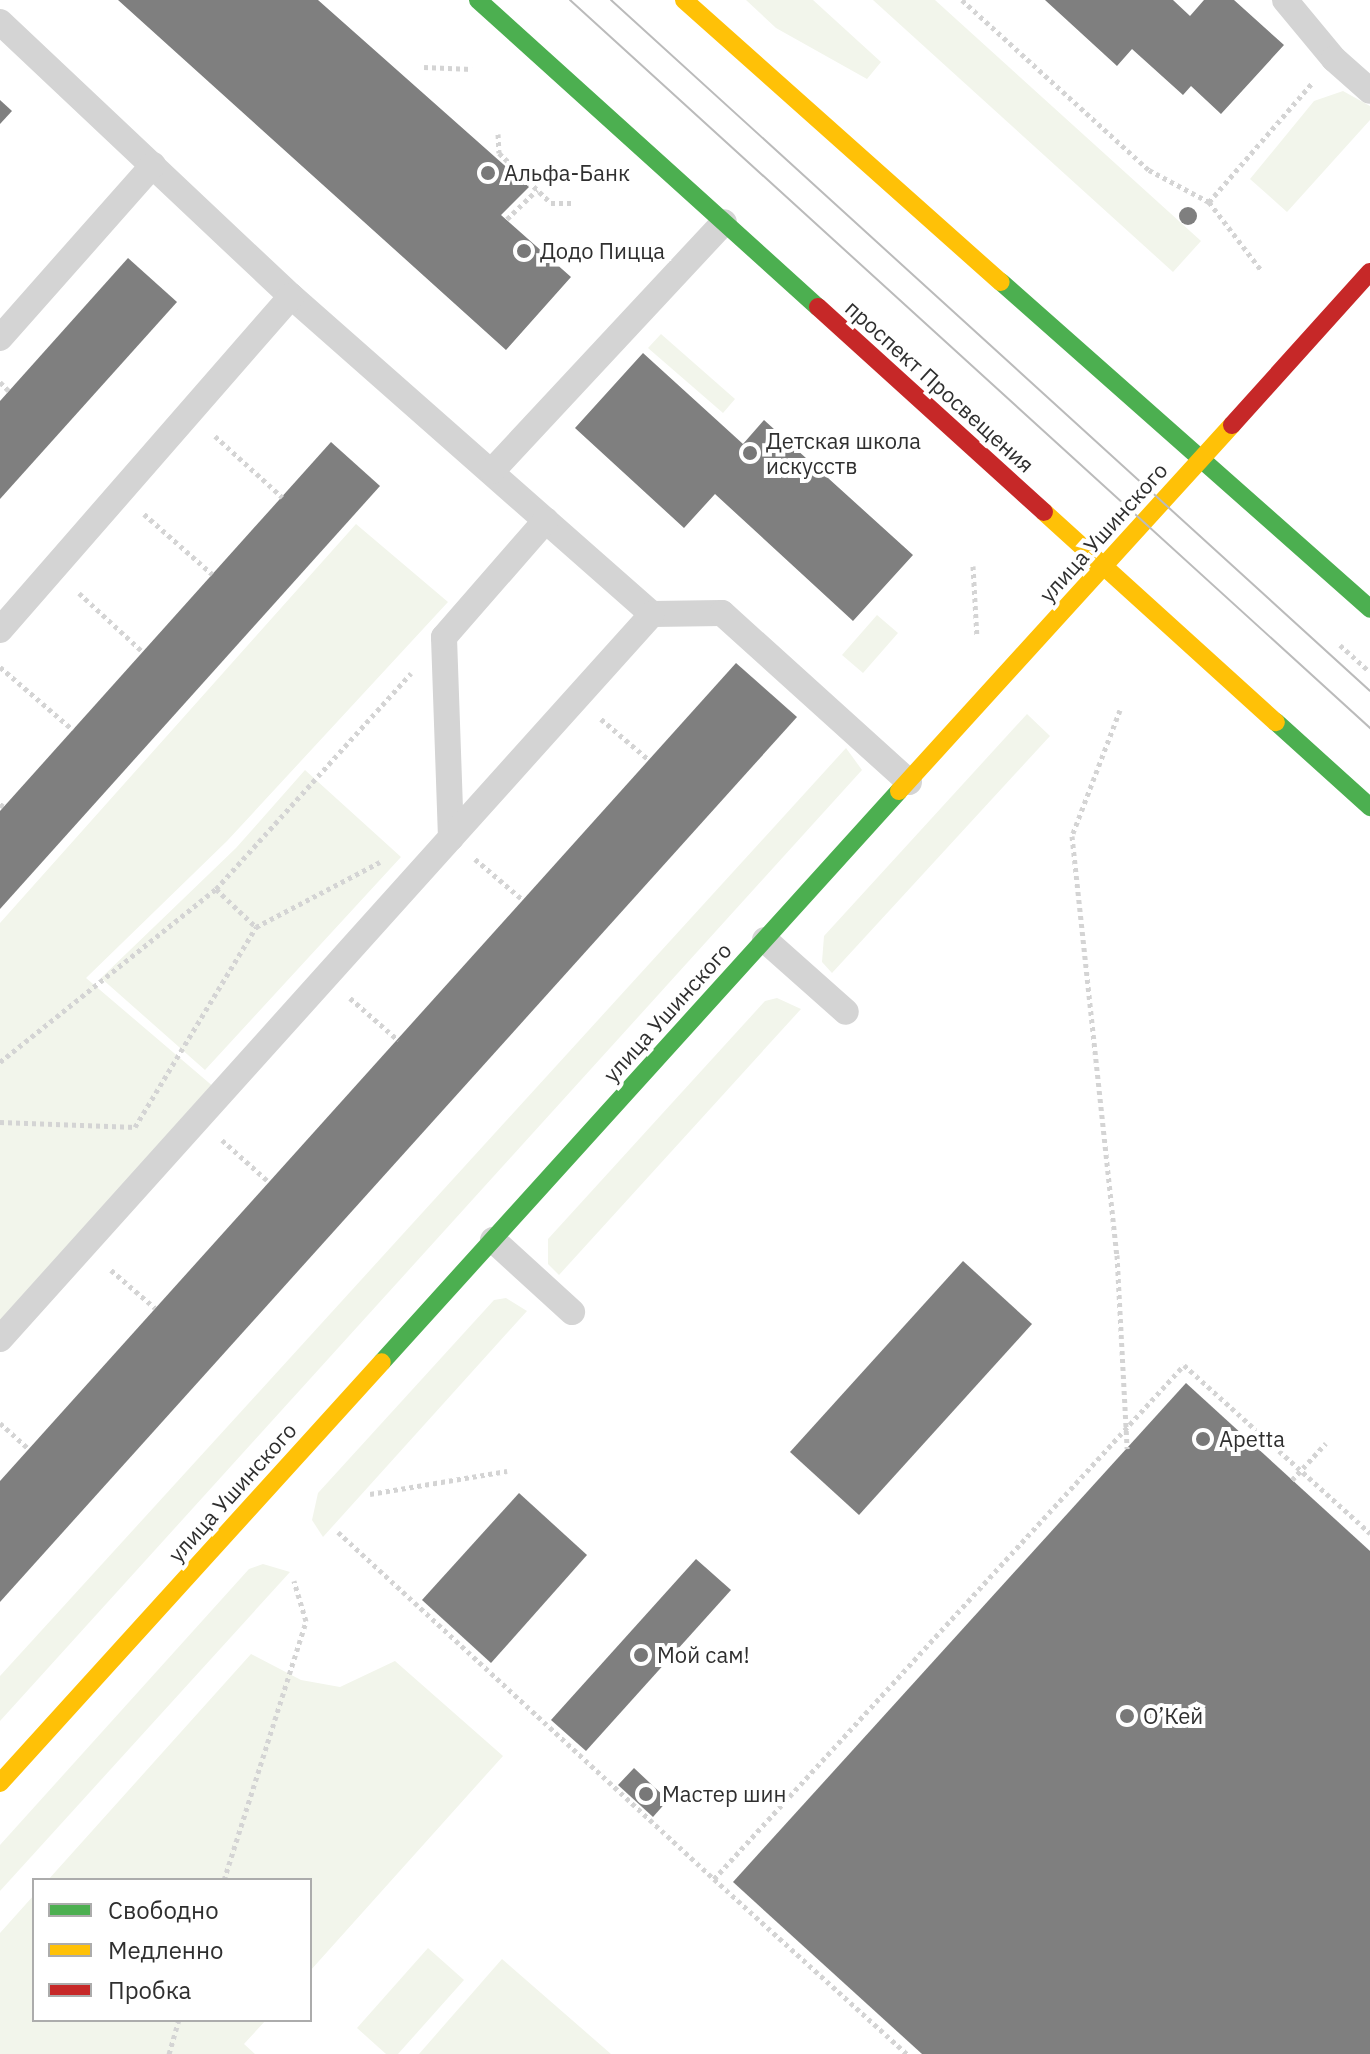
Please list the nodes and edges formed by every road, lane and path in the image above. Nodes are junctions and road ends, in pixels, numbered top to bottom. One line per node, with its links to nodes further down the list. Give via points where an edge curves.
1 (478, 0): 16 (main road, проспект Просвещения)
2 (684, 0): 24 (main road)
3 (962, 0): 13 (path, via 1149,170)
4 (1285, 0): 6 (lane)
5 (0, 22): 11 (lane)
6 (1334, 59): 9 (lane); 13 (path)
7 (424, 67): 8 (path)
8 (472, 69)
9 (1370, 91)
10 (498, 134): 12 (path, via 499,153)
11 (153, 165): 19 (lane); 20 (lane)
12 (537, 190): 14 (path, via 551,203); 15 (path)
13 (1209, 202): 17 (path)
14 (573, 203)
15 (507, 219)
16 (724, 222): 25 (lane); 30 (main road, проспект Просвещения)
17 (1261, 270)
18 (1370, 272): 24 (main road, улица Ушинского)
19 (291, 296): 23 (lane); 25 (lane)
20 (0, 338)
21 (0, 382): 22 (path)
22 (9, 391)
23 (189, 412): 26 (lane); 27 (path)
24 (1202, 458): 30 (main road, улица Ушинского); 33 (main road)
25 (492, 471): 28 (lane)
26 (120, 492): 31 (lane); 32 (path)
27 (282, 497)
28 (546, 520): 34 (lane); 36 (lane)
29 (973, 566): 37 (path)
30 (1104, 566): 44 (main road, улица Ушинского); 45 (main road, проспект Просвещения)
31 (53, 570): 35 (lane); 38 (path)
32 (212, 574)
33 (1370, 609)
34 (652, 614): 40 (lane); 44 (lane, via 722,613)
35 (0, 630)
36 (444, 637): 46 (lane); 48 (path)
37 (977, 643)
38 (143, 652)
39 (0, 667): 42 (path)
40 (577, 698): 43 (path); 46 (lane)
41 (1120, 710): 67 (path, via 1072,836 1117,1255)
42 (73, 730)
43 (649, 760)
44 (909, 782): 51 (main road, улица Ушинского)
45 (1370, 807)
46 (451, 838): 47 (lane); 49 (path)
47 (408, 886): 50 (path, via 380,862); 52 (lane)
48 (216, 889): 50 (path); 55 (path)
49 (523, 900)
50 (256, 927): 58 (path)
51 (765, 940): 53 (lane); 61 (main road, улица Ушинского)
52 (326, 976): 54 (path); 56 (lane)
53 (846, 1012)
54 (398, 1040)
55 (0, 1062)
56 (198, 1119): 59 (lane); 60 (path)
57 (0, 1122): 58 (path)
58 (135, 1127): 59 (path)
59 (167, 1154): 62 (lane)
60 (269, 1182)
61 (493, 1240): 64 (lane); 78 (main road, улица Ушинского)
62 (83, 1246): 63 (path); 65 (lane)
63 (155, 1308)
64 (572, 1312)
65 (0, 1339)
66 (0, 1423): 69 (path)
67 (1125, 1430): 70 (path); 72 (path, via 1184,1365); 80 (path)
68 (1326, 1443): 72 (path)
69 (29, 1449)
70 (1127, 1449)
71 (507, 1471): 74 (path)
72 (1301, 1471): 73 (path); 76 (path)
73 (1292, 1480)
74 (370, 1494)
75 (338, 1532): 80 (path)
76 (1370, 1533)
77 (294, 1581): 79 (path, via 306,1621)
78 (0, 1783)
79 (225, 1878)
80 (714, 1879): 83 (path)
81 (178, 2022): 82 (path)
82 (169, 2054)
83 (907, 2054)

